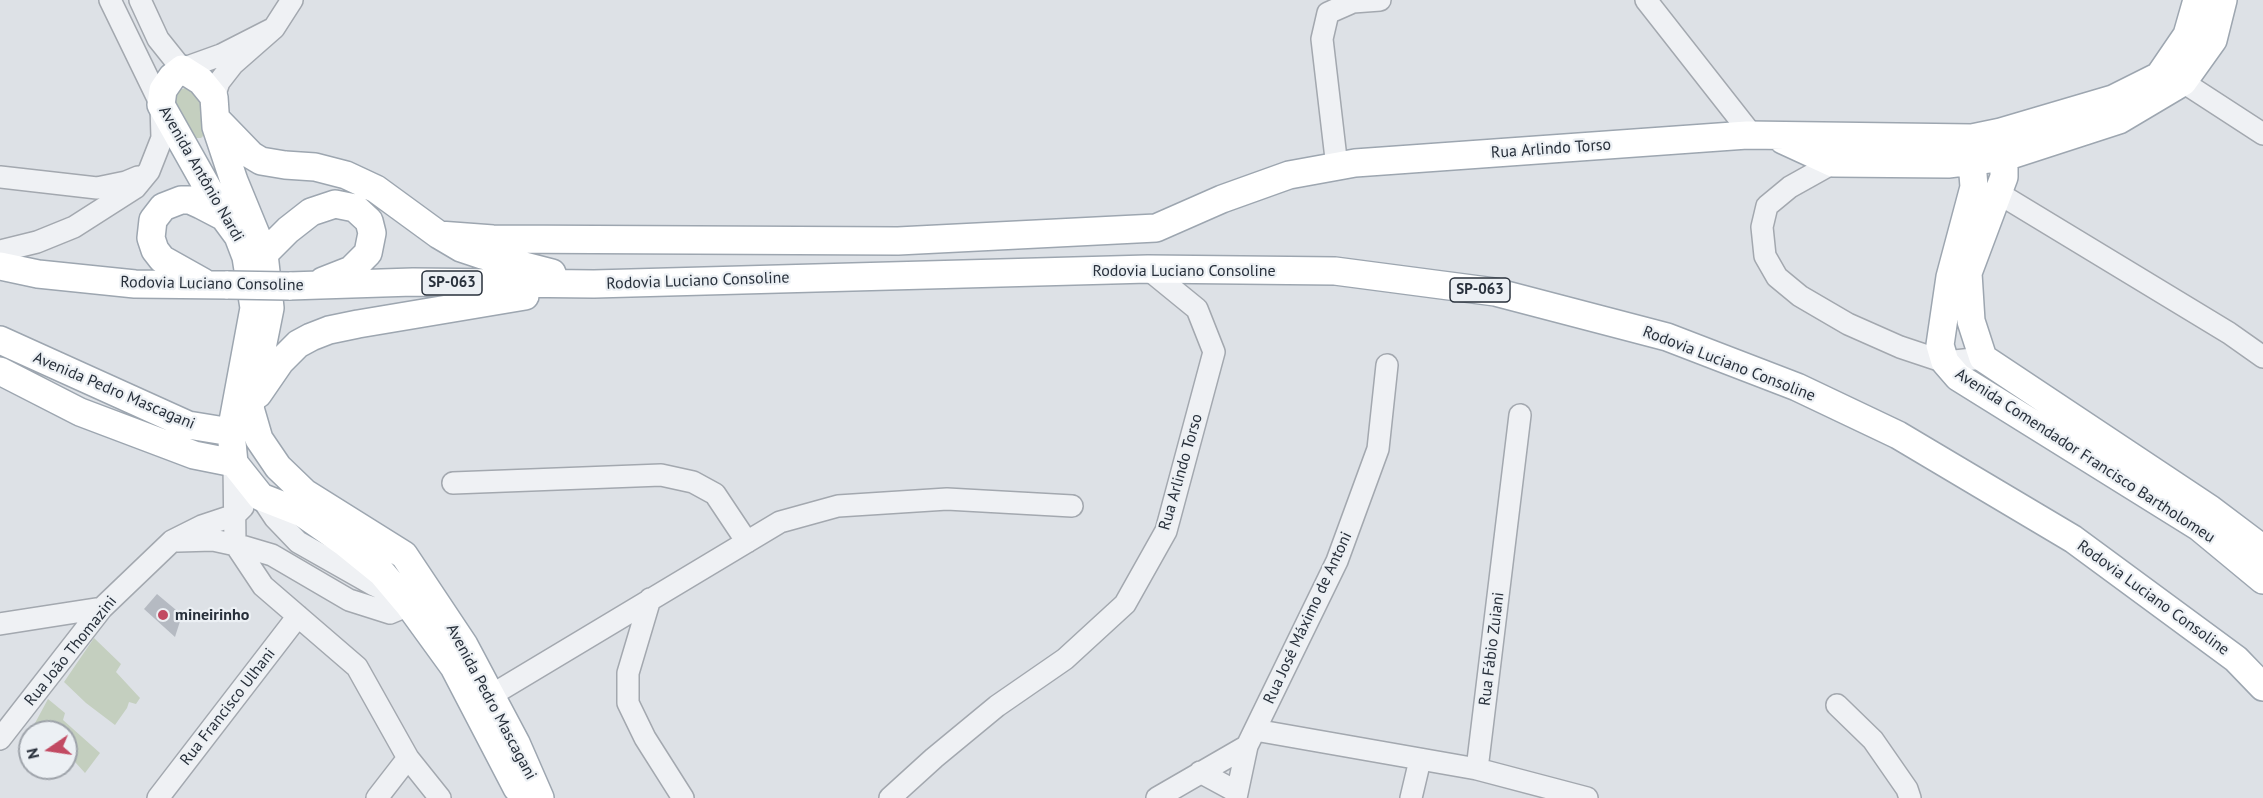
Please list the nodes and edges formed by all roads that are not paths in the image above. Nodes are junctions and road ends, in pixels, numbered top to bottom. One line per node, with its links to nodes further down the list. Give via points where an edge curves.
1 (110, 0): 11 (street, Avenida Antônio Nardi)
2 (140, 0): 9 (street, Avenida Antônio Nardi, via 158,39)
3 (292, 0): 8 (street)
4 (1380, 0): 18 (street, via 1353,2 1328,13 1322,39)
5 (1646, 0): 14 (street)
6 (2197, 0): 16 (main road, via 2187,35 2159,76)
7 (2223, 0): 10 (main road, via 2213,40)
8 (274, 28): 9 (street, via 221,55); 12 (street, via 233,64 219,82)
9 (182, 69): 11 (main road, via 163,90); 12 (main road, Avenida Antônio Nardi, via 201,81)
10 (2183, 82): 13 (street); 16 (main road, via 2119,120)
11 (161, 105): 15 (main road, Avenida Antônio Nardi); 20 (street, via 162,138)
12 (215, 114): 15 (main road, via 211,139 204,144); 23 (main road, via 261,161 331,170 358,180); 25 (main road, Avenida Antônio Nardi)
13 (2263, 134)
14 (1764, 136): 17 (main road); 18 (main road, Rua Arlindo Torso); 19 (main road, Rua Arlindo Torso)
15 (183, 142): 22 (main road, Avenida Antônio Nardi)
16 (2003, 145): 19 (main road); 19 (main road, Avenida Comendador Francisco Bartholomeu, via 2004,177)
17 (1833, 164): 19 (main road, via 1948,164); 34 (street, via 1790,187 1767,206 1762,227 1765,256 1777,277 1800,296 1848,324)
18 (1337, 167): 23 (main road, Rua Arlindo Torso, via 1289,175 1156,228 898,241 505,239)
19 (1979, 170): 32 (street); 33 (main road, Avenida Comendador Francisco Bartholomeu, via 1968,273 1971,321); 34 (main road, Avenida Comendador Francisco Bartholomeu, via 1950,277 1940,345)
20 (149, 171): 21 (street, via 126,182 97,188); 24 (street, via 135,188 74,227)
21 (0, 177)
22 (224, 217): 28 (main road, via 190,200 181,200 163,207 151,228 155,250 162,259); 39 (main road, Avenida Antônio Nardi, via 238,236 246,257 254,308)
23 (439, 235): 29 (main road, via 482,255)
24 (0, 251)
25 (264, 254): 30 (main road, via 298,221 321,208 345,205 362,213 372,233 368,253 351,270); 37 (main road, Avenida Antônio Nardi, via 270,308)
26 (0, 266): 28 (main road, Rodovia Luciano Consoline / SP-063, via 135,284)
27 (1149, 269): 29 (main road, Rodovia Luciano Consoline / SP-063); 59 (main road, Rodovia Luciano Consoline / SP-063, via 1335,271 1495,292 1667,337 1797,387 1898,435 2073,539 2236,659); 76 (street, Rua Arlindo Torso, via 1197,309 1214,352 1167,531 1125,604 1065,659 997,706)
28 (218, 284): 30 (main road, Rodovia Luciano Consoline / SP-063, bridge)
29 (594, 284): 30 (main road, Rodovia Luciano Consoline / SP-063, via 413,282); 37 (main road, via 358,324 320,334 289,352)
30 (300, 286)
31 (0, 340): 39 (main road, Avenida Pedro Mascagani, via 188,425)
32 (2263, 357)
33 (1983, 358): 34 (street); 47 (main road, Avenida Comendador Francisco Bartholomeu)
34 (1945, 362): 47 (main road, Avenida Comendador Francisco Bartholomeu, via 1958,377)
35 (1387, 365): 62 (street, Rua José Máximo de Antoni, via 1378,449 1370,471 1337,561)
36 (0, 371): 41 (main road, Avenida Pedro Mascagani, via 80,412 194,455)
37 (250, 408): 40 (main road)
38 (1520, 415): 66 (street, Rua Fábio Zuiani)
39 (231, 432): 41 (main road, Avenida Antônio Nardi)
40 (259, 439): 41 (main road); 43 (main road, via 278,468)
41 (235, 465): 44 (main road); 46 (street)
42 (453, 483): 50 (street, via 661,476 693,482 715,494)
43 (305, 493): 44 (main road, via 270,489); 54 (main road, Avenida Pedro Mascagani, via 404,555)
44 (259, 496): 46 (street); 49 (street); 54 (main road, Avenida Pedro Mascagani, via 302,513)
45 (1072, 506): 50 (street, via 947,499 838,506 780,522)
46 (235, 515): 48 (street, Rua João Thomazini); 51 (street)
47 (2205, 518): 52 (main road, Avenida Comendador Francisco Bartholomeu); 53 (main road, Avenida Comendador Francisco Bartholomeu)
48 (172, 541): 51 (street, via 213,540); 56 (street, Rua João Thomazini)
49 (298, 542): 51 (street, via 262,539); 54 (street, via 374,585)
50 (747, 542): 55 (street)
51 (240, 545): 54 (street, via 272,555 349,600 390,613); 57 (street, via 263,586)
52 (2263, 549)
53 (2263, 580)
54 (411, 594): 60 (main road, Avenida Pedro Mascagani, via 454,667)
55 (650, 599): 60 (street); 75 (street, via 628,673 628,703)
56 (102, 608): 58 (street); 63 (street, Rua João Thomazini)
57 (298, 616): 64 (street, via 357,668); 70 (street, Rua Francisco Ulhani)
58 (0, 624)
59 (2263, 687)
60 (482, 700): 73 (main road, Avenida Pedro Mascagani); 74 (main road, Avenida Pedro Mascagani, via 516,743)
61 (1838, 705): 79 (street, via 1873,740)
62 (1251, 738): 65 (street); 67 (street); 68 (street, Rua José Máximo de Antoni)
63 (0, 739)
64 (408, 758): 71 (street); 72 (street)
65 (1420, 760): 66 (street); 78 (street)
66 (1477, 769): 69 (street)
67 (1200, 772): 68 (street); 77 (street)
68 (1236, 795)
69 (1584, 797)
70 (158, 798)
71 (377, 798)
72 (441, 798)
73 (522, 798)
74 (540, 798)
75 (683, 798)
76 (890, 798)
77 (1157, 798)
78 (1411, 798)
79 (1910, 798)

